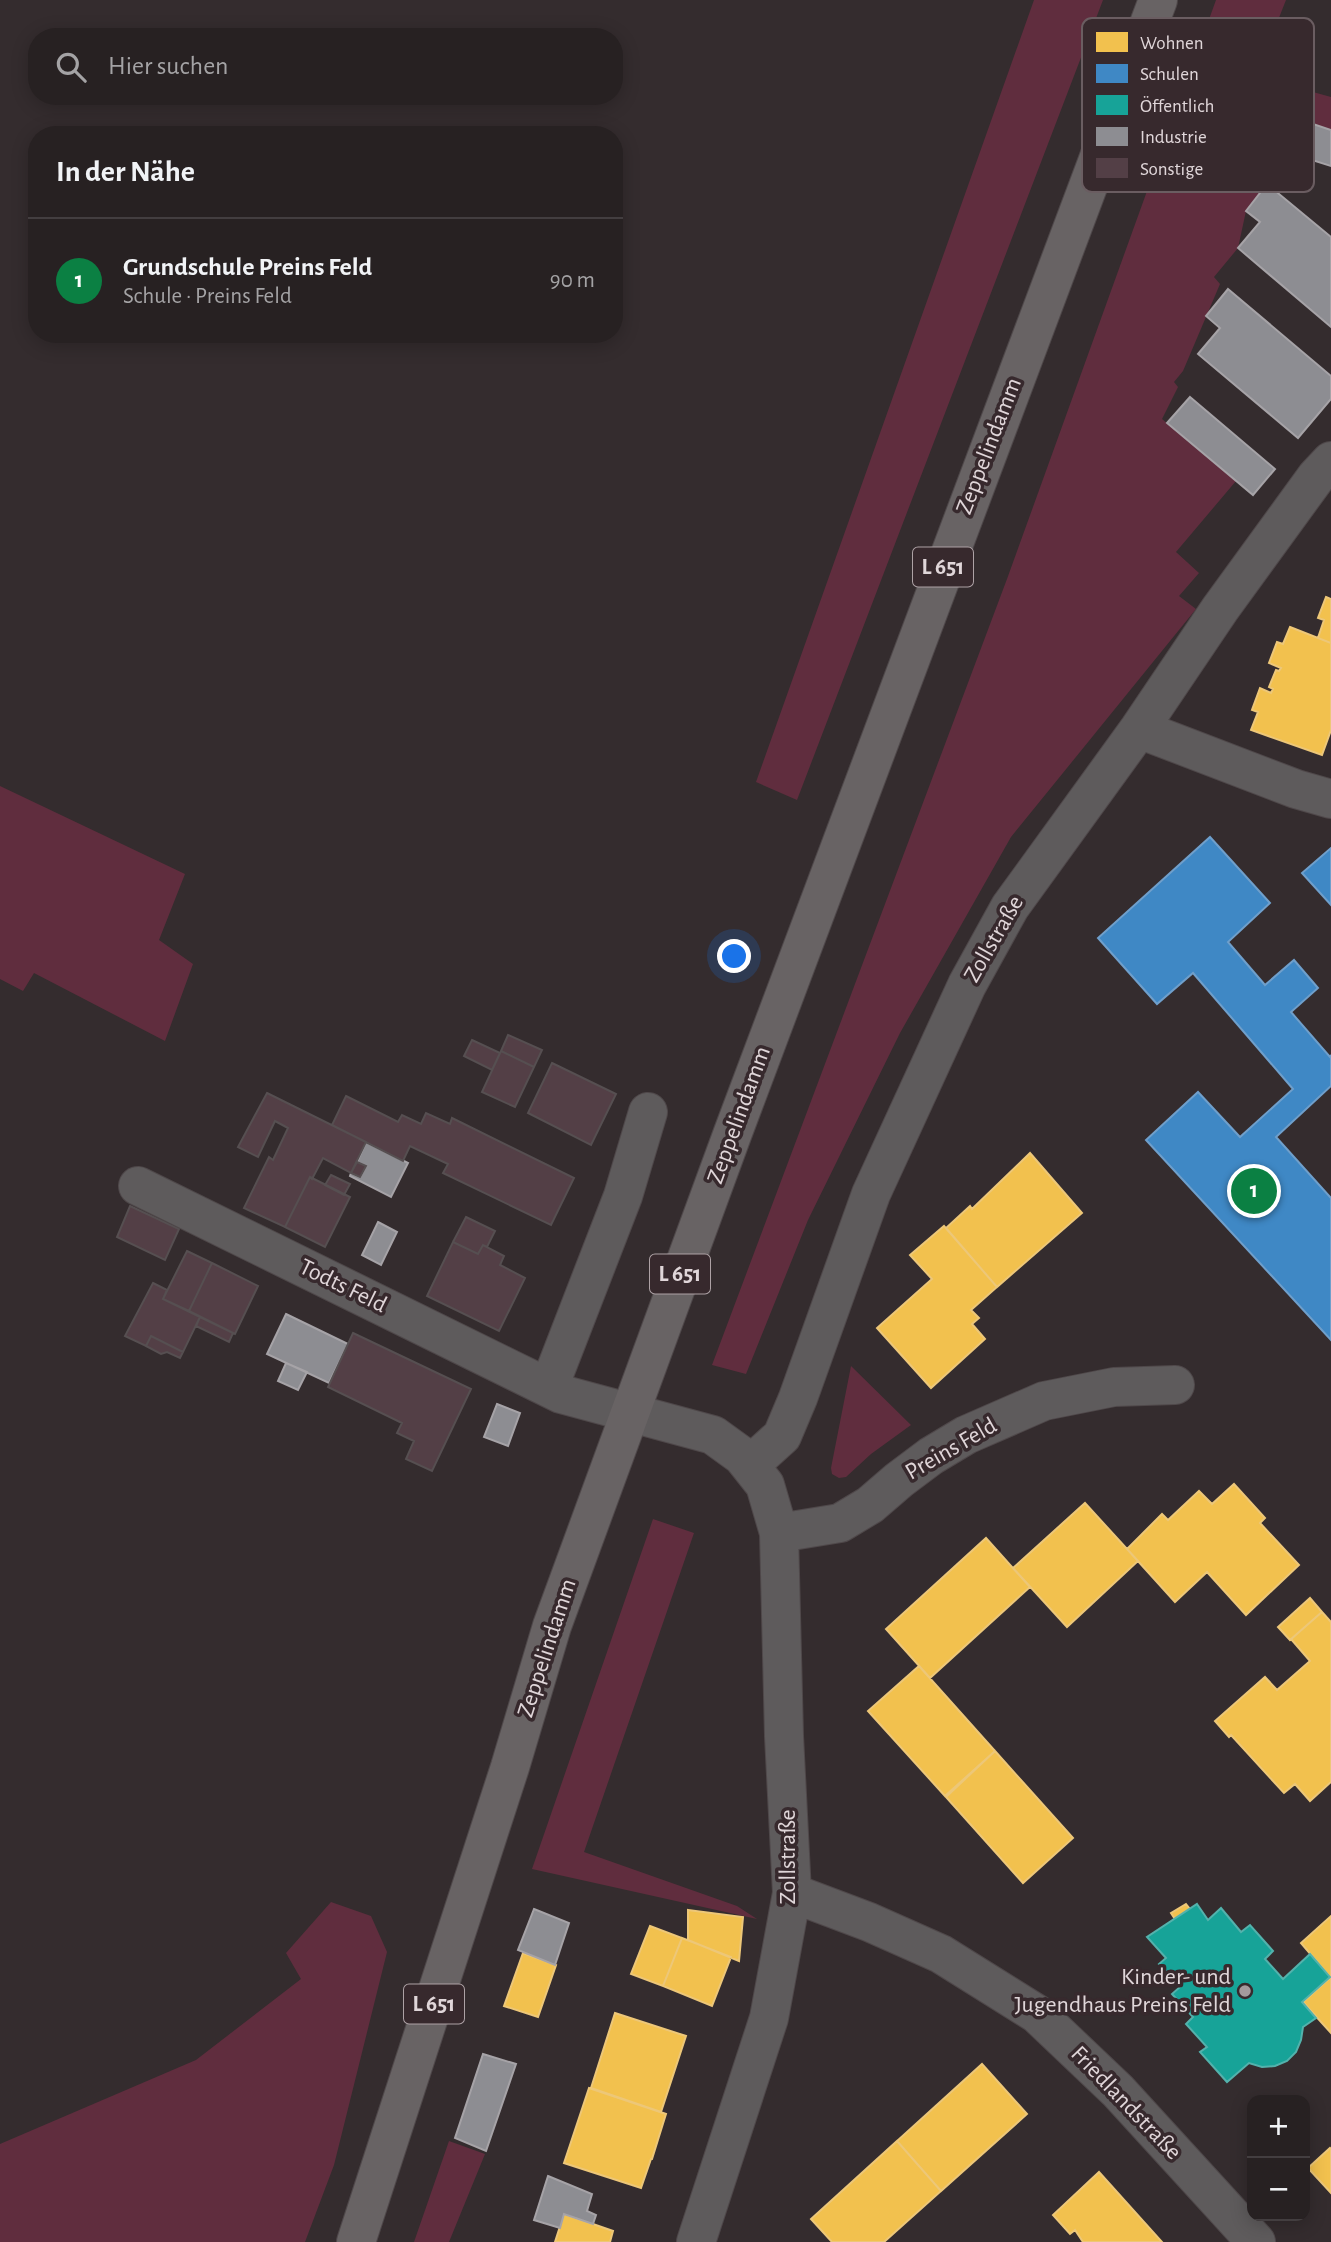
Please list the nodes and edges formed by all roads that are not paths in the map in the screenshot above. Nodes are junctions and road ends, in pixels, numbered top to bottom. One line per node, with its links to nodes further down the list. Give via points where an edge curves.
1 (1158, 0): 2 (main road, Zeppelindamm / L 651)
2 (1151, 18)
3 (1085, 192): 11 (main road, Zeppelindamm / L 651)
4 (1331, 461): 5 (street, Zollstraße, via 1220,608)
5 (1139, 729): 6 (street); 12 (street, Zollstraße, via 1010,907 967,985 871,1194 782,1436)
6 (1331, 799)
7 (648, 1112): 10 (street, via 623,1196)
8 (138, 1186): 10 (street, Todts Feld)
9 (1175, 1385): 13 (street, Preins Feld, via 1114,1387 1044,1401 966,1435 931,1456 841,1523)
10 (548, 1387): 11 (street, Todts Feld)
11 (629, 1412): 12 (street, Zollstraße, via 713,1434); 15 (main road, Zeppelindamm / L 651, via 552,1626)
12 (750, 1465): 13 (street, Zollstraße, via 765,1485)
13 (779, 1533): 14 (street, Zollstraße)
14 (792, 1893): 16 (street, Zollstraße, via 769,2018); 17 (street, Friedlandstraße, via 940,1954 1037,2014 1118,2091)
15 (356, 2242)
16 (696, 2242)
17 (1256, 2242)

